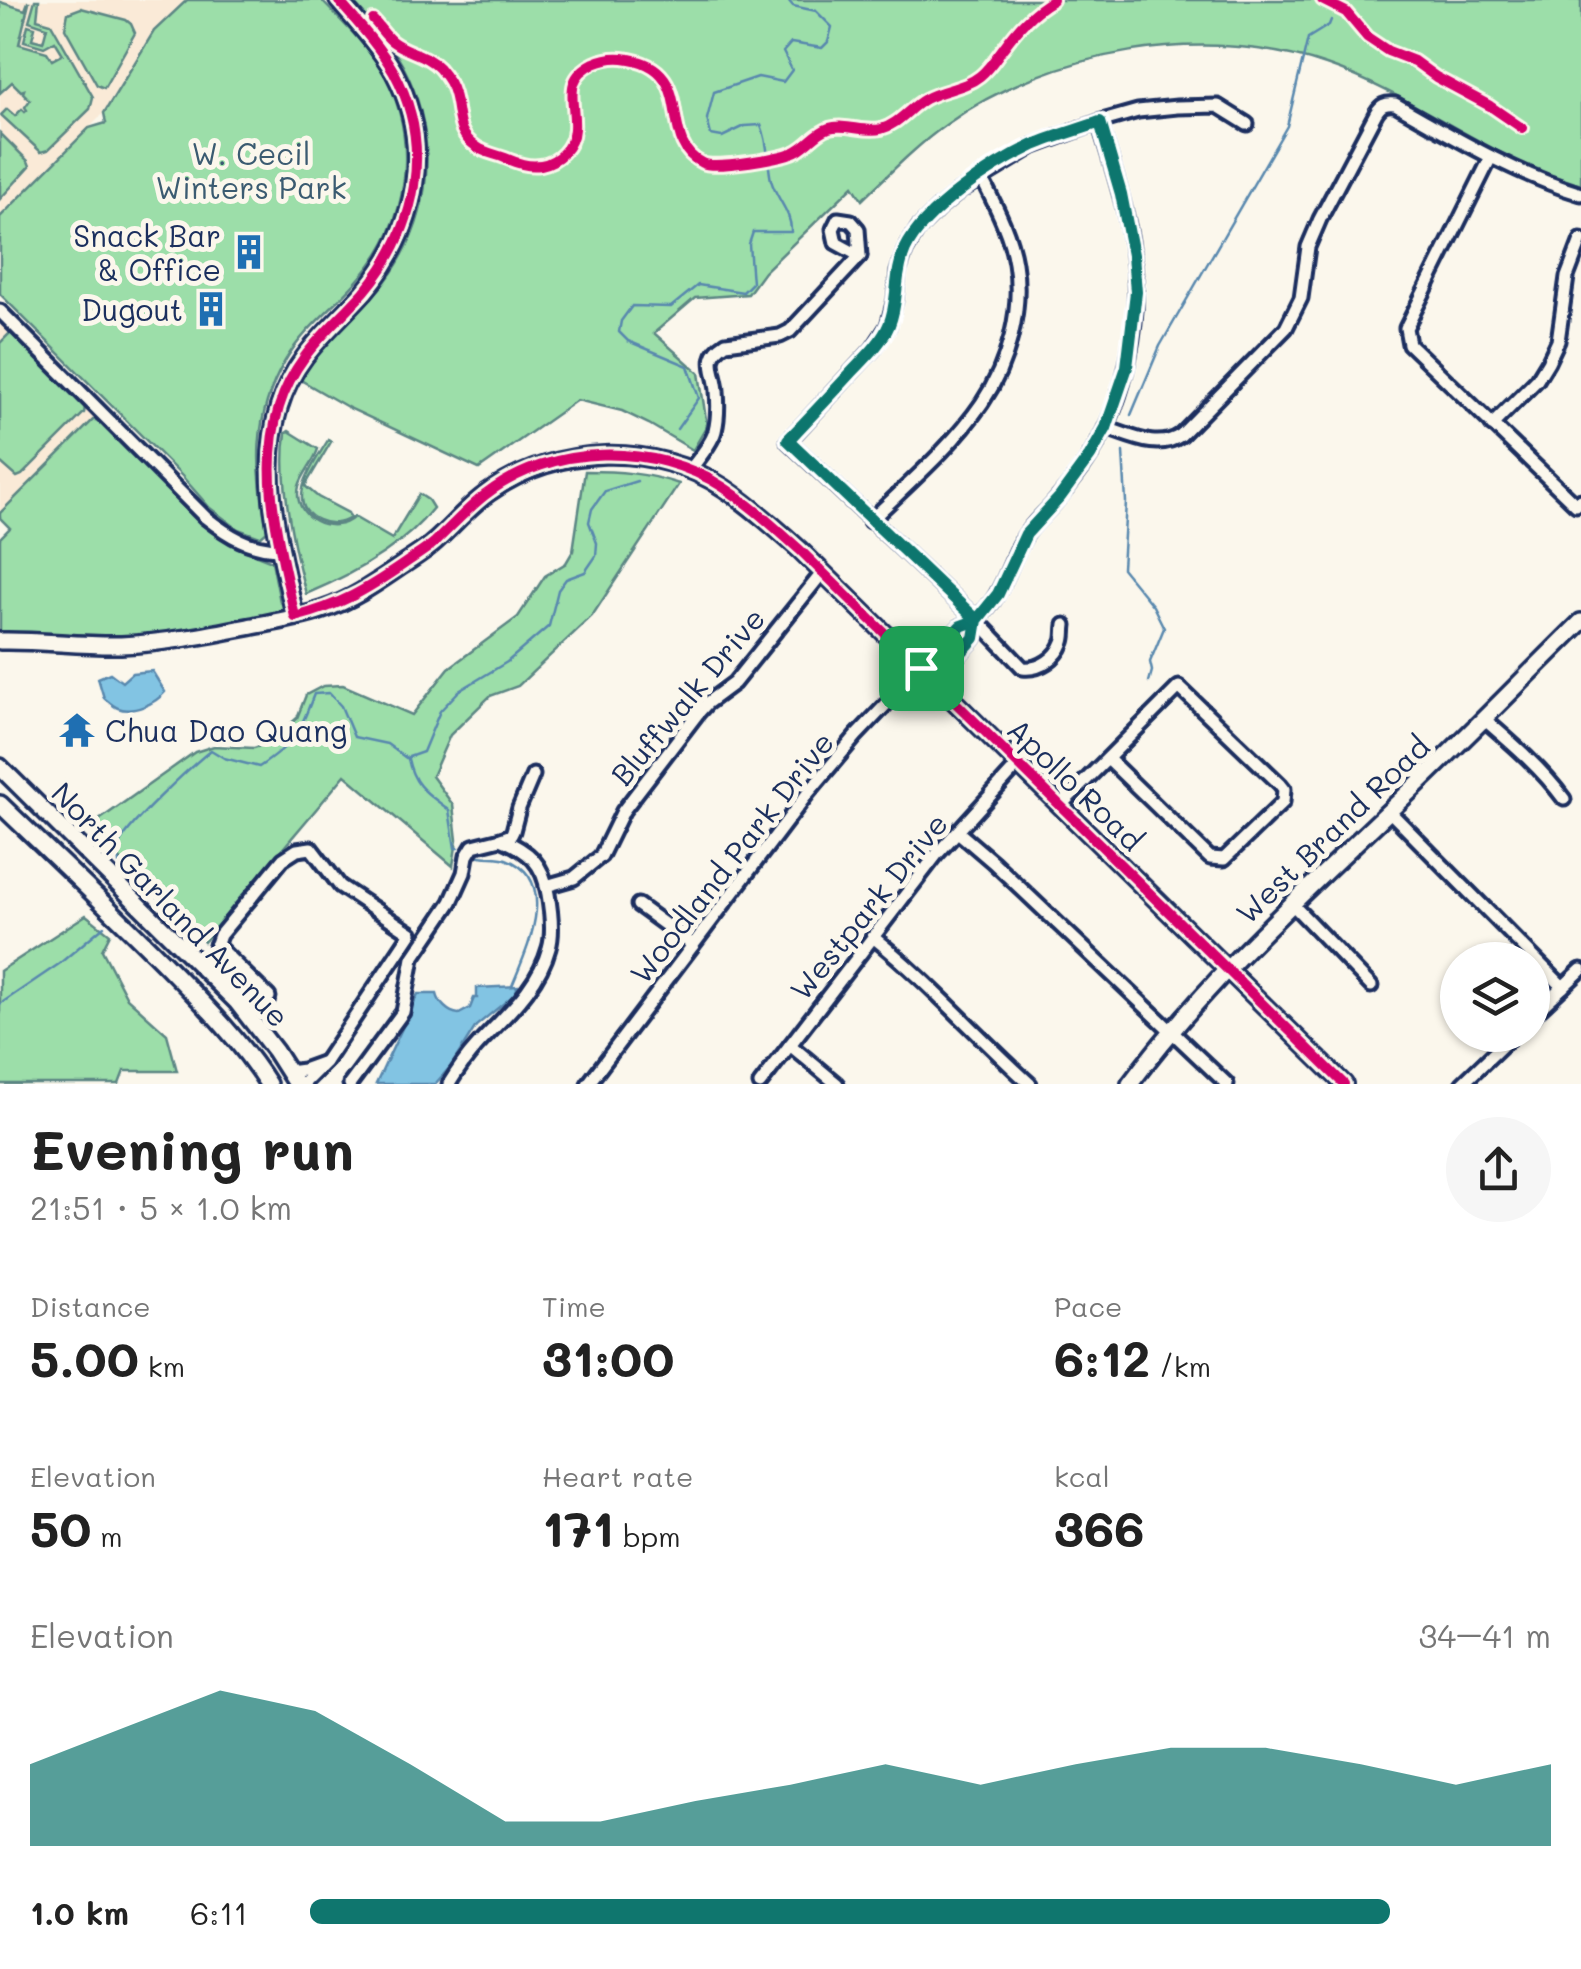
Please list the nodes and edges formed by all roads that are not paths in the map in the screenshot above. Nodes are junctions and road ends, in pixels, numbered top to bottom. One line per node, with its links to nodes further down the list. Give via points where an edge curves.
1 (338, 0): 15 (street, via 402,89 417,168 406,223 385,265 310,348 280,404 270,482)
2 (1100, 122): 3 (street, via 1138,111 1218,106); 5 (street, via 1034,146); 11 (street, via 1121,194 1136,292 1127,367)
3 (1247, 124)
4 (1490, 157): 6 (street); 10 (street, via 1406,328 1409,344); 11 (street, via 1395,104 1380,107 1308,246 1301,298 1286,328 1181,435 1152,442)
5 (981, 177): 14 (street, via 1016,264 1017,310 1004,361 954,437); 14 (street, via 918,229 898,272 888,326 788,440)
6 (1581, 194)
7 (1581, 240): 10 (street, via 1548,362)
8 (860, 256): 12 (street, via 790,331 719,347 711,368 717,388 714,436)
9 (0, 311): 15 (street, via 205,517 250,547)
10 (1492, 425): 13 (street)
11 (1106, 428): 18 (street, via 1026,534 998,594)
12 (689, 471): 16 (street, Apollo Road, via 722,486); 17 (street, Apollo Road, via 615,454 536,468 487,493 432,544 367,589)
13 (1578, 502)
14 (870, 521): 18 (street)
15 (281, 549): 17 (street)
16 (823, 572): 22 (street, Apollo Road); 35 (street, Bluffwalk Drive, via 734,683 698,713 623,811 601,856 574,878)
17 (296, 618): 21 (street, Apollo Road, via 120,645)
18 (977, 620): 20 (street, via 1029,670 1062,644); 22 (street, Woodland Park Drive, via 961,626); 23 (street, via 974,638)
19 (1581, 623): 24 (street, West Brand Road)
20 (1065, 625)
21 (0, 641)
22 (921, 668): 23 (street, Apollo Road); 40 (street, Woodland Park Drive, via 808,793)
23 (935, 682): 26 (street, Apollo Road)
24 (1484, 719): 29 (street); 32 (street, West Brand Road)
25 (1108, 759): 25 (street, via 1178,686 1280,784 1283,802 1218,860); 31 (street)
26 (1019, 764): 31 (street, Apollo Road); 33 (street, Westpark Drive)
27 (0, 767): 41 (street, North Garland Avenue)
28 (532, 775): 34 (street, via 514,831)
29 (1564, 799)
30 (0, 804): 53 (street, North Garland Avenue, via 208,1008)
31 (1061, 805): 42 (street, Apollo Road)
32 (1390, 811): 37 (street, West Brand Road); 45 (street)
33 (958, 832): 38 (street, Westpark Drive); 48 (street)
34 (501, 839): 35 (street, via 538,864); 54 (street, via 473,846 451,902 414,958 403,1012)
35 (546, 886): 55 (street, via 551,934 544,963)
36 (638, 904): 40 (street)
37 (1292, 904): 42 (street, West Brand Road); 44 (street)
38 (873, 936): 49 (street, Westpark Drive); 59 (street)
39 (216, 944): 41 (street); 46 (street); 51 (street, via 283,859 310,848 340,886 411,933)
40 (693, 945): 56 (street, Woodland Park Drive)
41 (202, 966): 52 (street, North Garland Avenue)
42 (1228, 969): 48 (street, West Brand Road); 62 (street, Apollo Road)
43 (1581, 970): 45 (street)
44 (1371, 986)
45 (1563, 988): 47 (street)
46 (269, 996)
47 (1550, 1000)
48 (1170, 1032): 60 (street, West Brand Road); 61 (street)
49 (790, 1045): 57 (street, Westpark Drive); 58 (street)
50 (1495, 1052): 63 (street)
51 (325, 1062): 52 (street); 52 (street)
52 (295, 1080)
53 (268, 1084)
54 (350, 1084)
55 (448, 1084)
56 (588, 1084)
57 (760, 1084)
58 (837, 1084)
59 (1030, 1084)
60 (1130, 1084)
61 (1228, 1084)
62 (1344, 1084)
63 (1462, 1084)

